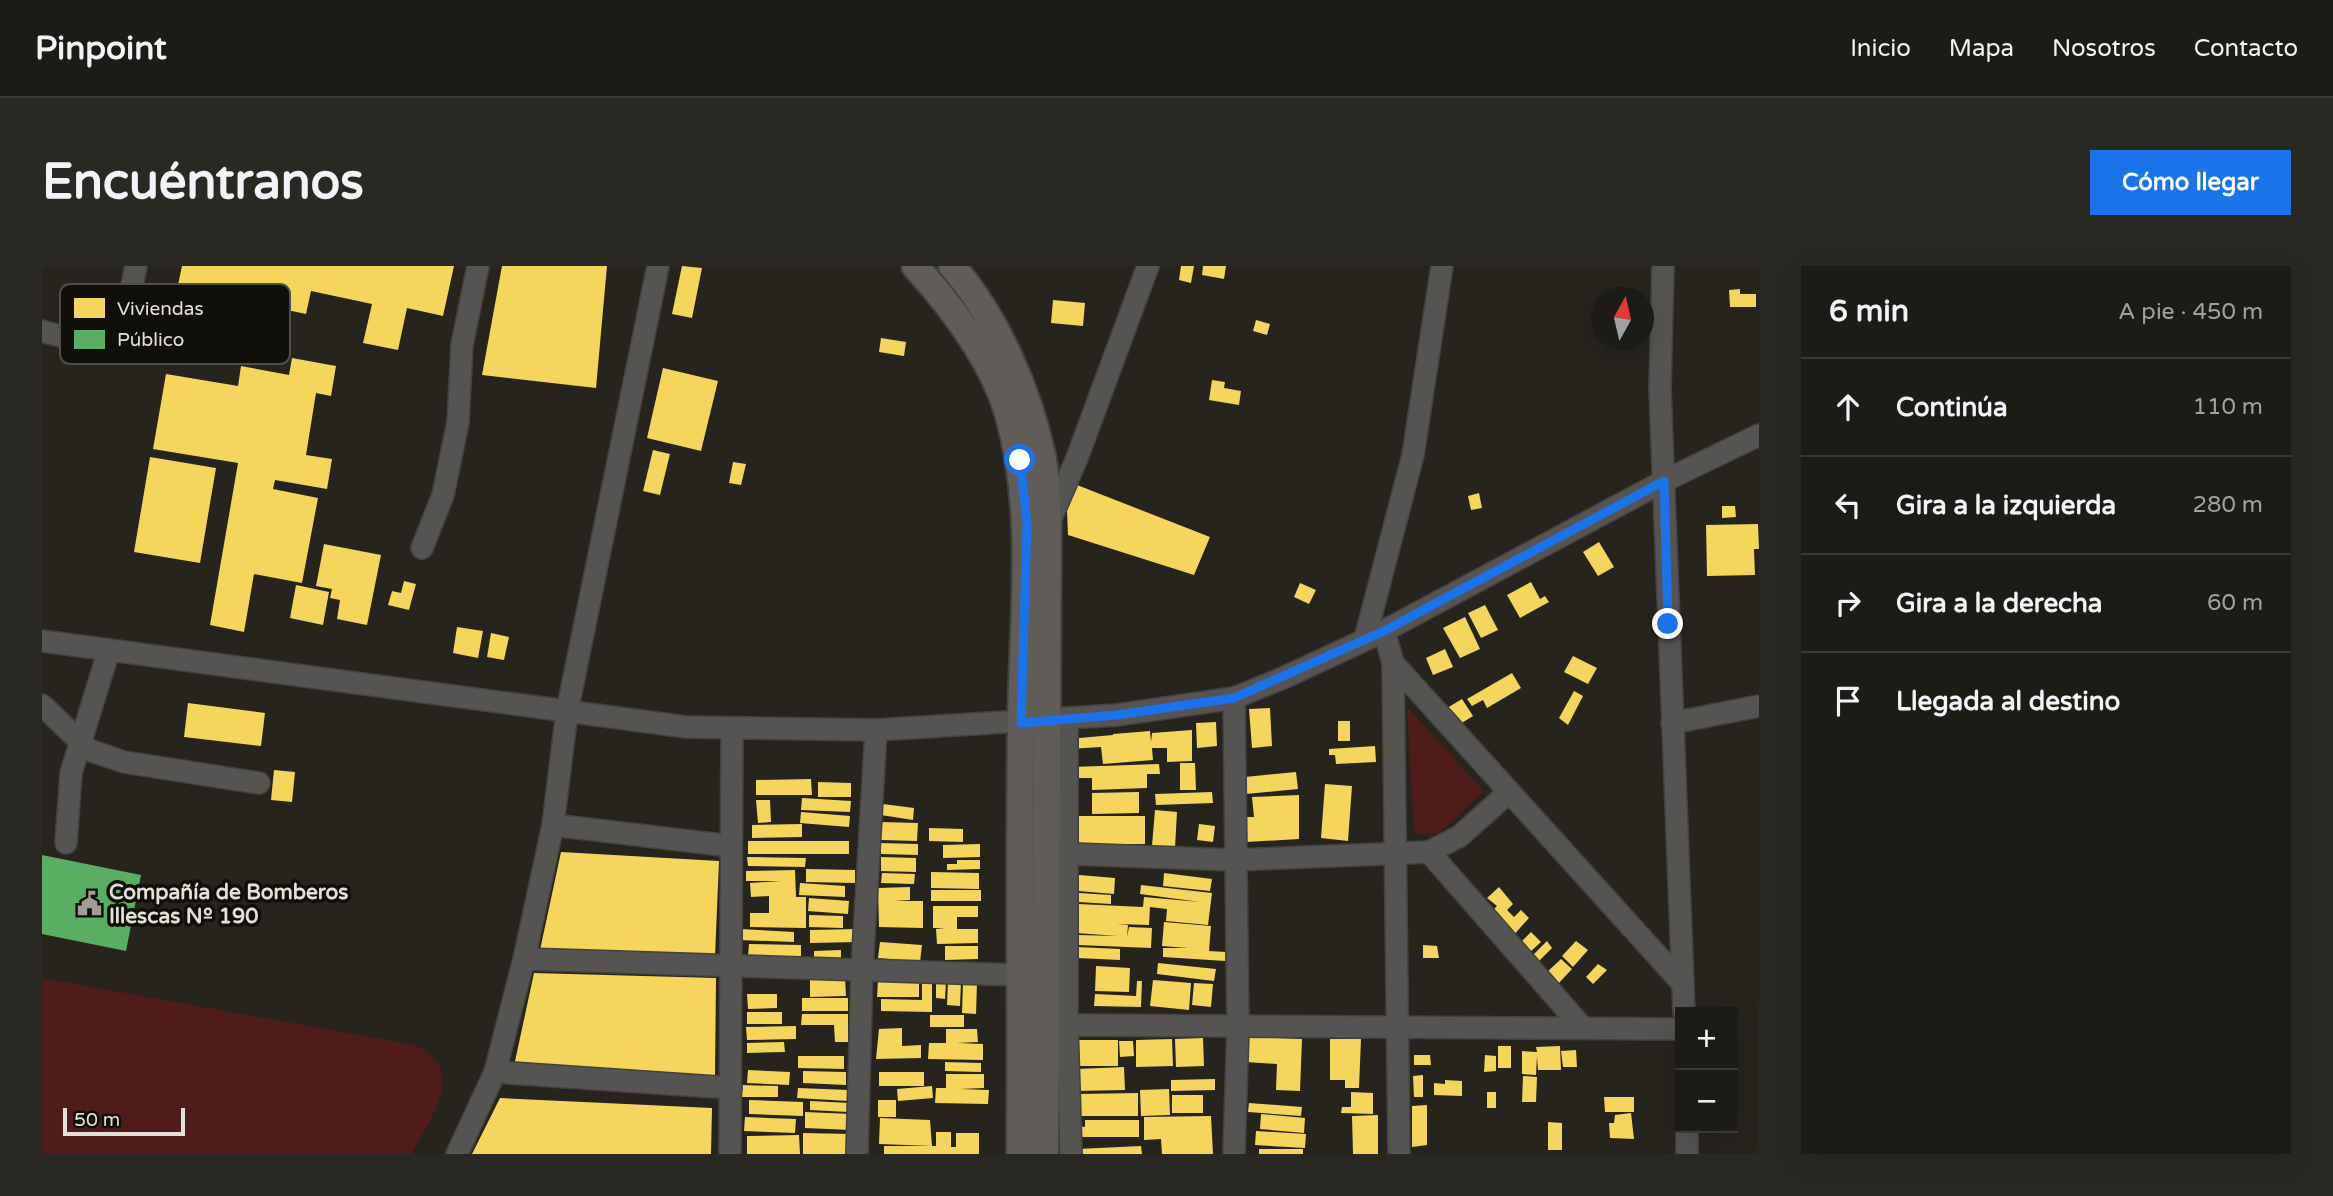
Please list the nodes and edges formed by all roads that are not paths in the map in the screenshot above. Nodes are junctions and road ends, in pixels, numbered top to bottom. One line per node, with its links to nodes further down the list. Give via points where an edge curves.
1 (136, 266): 9 (street)
2 (478, 266): 15 (street, via 462,345 458,422 443,495)
3 (658, 266): 23 (street)
4 (915, 266): 24 (main road, via 941,294 985,362 1007,410 1020,460)
5 (952, 266): 14 (main road, via 1005,348 1029,406 1043,458)
6 (1148, 266): 14 (street)
7 (1442, 266): 16 (street, via 1413,455)
8 (1663, 266): 13 (street, via 1660,389)
9 (132, 284)
10 (42, 331): 11 (street)
11 (60, 336)
12 (1759, 435): 13 (street)
13 (1664, 481): 16 (street); 25 (street)
14 (1048, 525): 24 (main road)
15 (422, 548)
16 (1374, 635): 19 (street); 20 (street)
17 (42, 641): 18 (street)
18 (109, 650): 23 (street); 28 (street)
19 (1393, 663): 30 (street); 36 (street)
20 (1234, 698): 24 (street); 37 (street)
21 (42, 705): 28 (street)
22 (1759, 706): 25 (street)
23 (567, 712): 26 (street); 31 (street)
24 (1045, 722): 27 (street); 35 (main road); 41 (main road)
25 (1672, 723): 42 (street)
26 (733, 729): 27 (street); 33 (street)
27 (876, 730): 40 (street)
28 (79, 741): 29 (street, via 89,750 124,762); 32 (street, via 67,800)
29 (259, 783)
30 (1508, 793): 34 (street, via 1460,836); 42 (street)
31 (553, 825): 33 (street); 38 (street)
32 (66, 843)
33 (731, 846): 39 (street)
34 (1429, 852): 36 (street); 47 (street)
35 (1057, 854): 37 (street); 44 (street); 56 (main road)
36 (1397, 855): 37 (street); 45 (street)
37 (1234, 860): 46 (street)
38 (524, 959): 39 (street); 49 (street)
39 (730, 966): 40 (street); 50 (street)
40 (862, 970): 41 (street); 54 (street)
41 (1021, 975): 55 (main road)
42 (1683, 984): 43 (street)
43 (1684, 1007)
44 (1067, 1025): 46 (street); 57 (street)
45 (1397, 1026): 46 (street); 47 (street); 59 (street)
46 (1238, 1027): 58 (street)
47 (1582, 1027): 48 (street)
48 (1675, 1029)
49 (495, 1072): 50 (street); 52 (street)
50 (731, 1088): 53 (street)
51 (1687, 1133): 60 (street)
52 (457, 1154)
53 (730, 1154)
54 (858, 1154)
55 (1020, 1154)
56 (1045, 1154)
57 (1071, 1154)
58 (1234, 1154)
59 (1399, 1154)
60 (1687, 1154)

